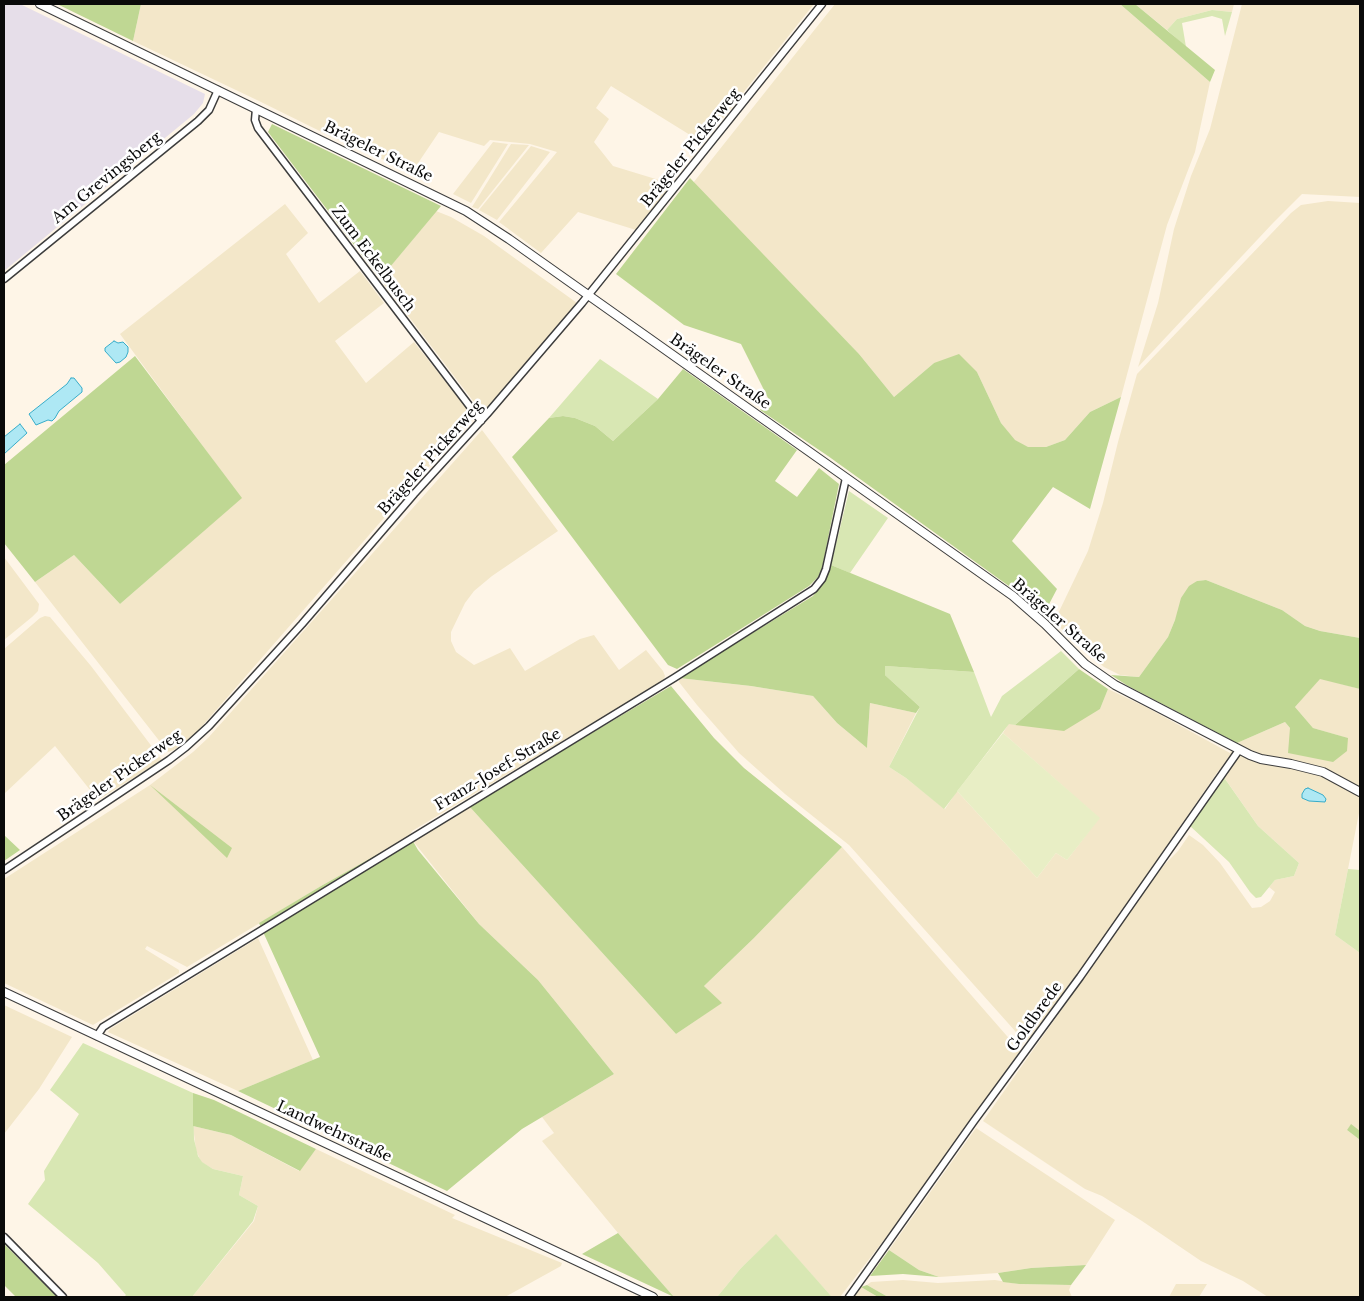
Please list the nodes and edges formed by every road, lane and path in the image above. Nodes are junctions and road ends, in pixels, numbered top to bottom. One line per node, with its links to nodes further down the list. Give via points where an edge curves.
1 (40, 4): 3 (street, Brägeler Straße)
2 (822, 4): 6 (street, Brägeler Pickerweg)
3 (218, 90): 4 (street, Brägeler Straße); 5 (street, Am Grevingsberg, via 210,110)
4 (256, 109): 6 (street, Brägeler Straße, via 466,211); 7 (street, Zum Eckelbusch, via 258,128)
5 (4, 279)
6 (588, 296): 7 (street, Brägeler Pickerweg); 8 (street, Brägeler Straße)
7 (481, 421): 11 (street, Brägeler Pickerweg, via 209,726 169,760)
8 (846, 478): 9 (street, Brägeler Straße, via 1013,596 1100,675); 13 (street, Franz-Josef-Straße, via 826,570 814,589 103,1027)
9 (1239, 750): 10 (street, Brägeler Straße, via 1261,759 1323,772); 17 (street, Goldbrede)
10 (1360, 792)
11 (4, 870)
12 (4, 992): 13 (street, Landwehrstraße)
13 (97, 1036): 16 (street, Landwehrstraße)
14 (4, 1238): 15 (street)
15 (63, 1297)
16 (653, 1297)
17 (849, 1297)

